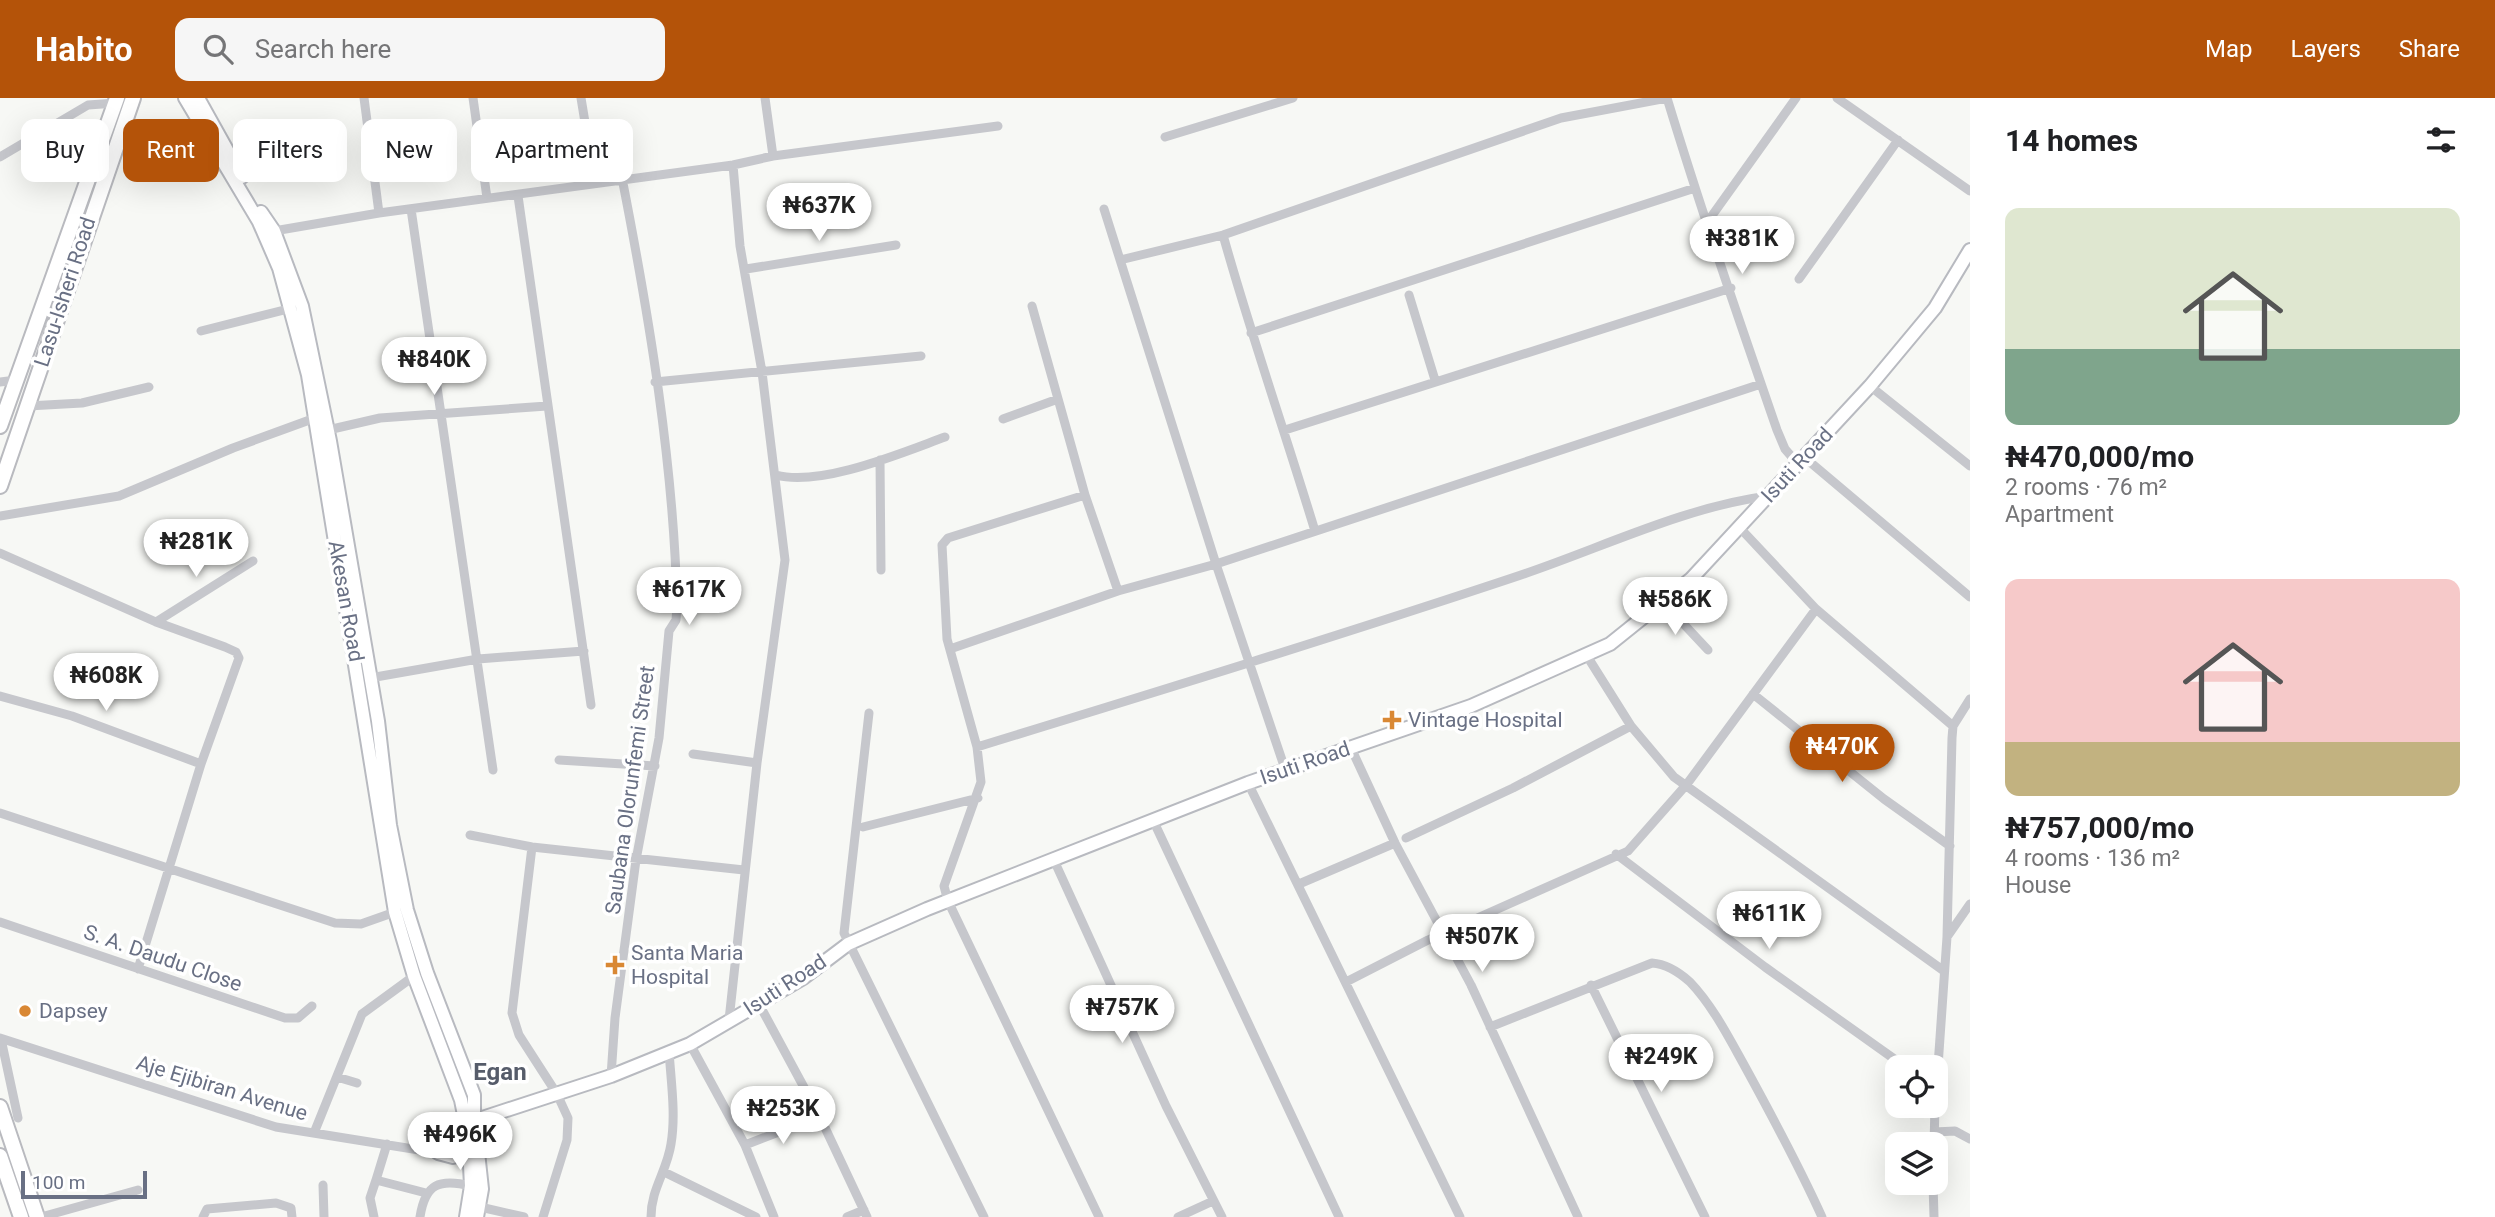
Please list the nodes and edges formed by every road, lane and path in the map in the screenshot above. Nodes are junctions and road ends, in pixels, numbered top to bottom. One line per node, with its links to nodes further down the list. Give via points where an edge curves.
1 (133, 98): 54 (main road, Lasu-Isheri Road)
2 (185, 98): 41 (street, Akesan Road, via 259,222)
3 (198, 98): 31 (street, Akesan Road)
4 (364, 98): 29 (street)
5 (473, 98): 26 (street)
6 (581, 98): 22 (street)
7 (765, 98): 17 (street)
8 (1293, 98): 14 (street)
9 (1667, 98): 23 (street); 32 (street, via 1562,118)
10 (1796, 98): 30 (street)
11 (1838, 98): 15 (street)
12 (117, 100): 16 (street, via 88,105); 46 (main road, Lasu-Isheri Road)
13 (999, 126): 17 (street)
14 (1165, 137)
15 (1898, 140): 24 (street); 37 (street)
16 (0, 156)
17 (773, 156): 18 (street)
18 (733, 165): 19 (street); 36 (street)
19 (633, 177)
20 (600, 182): 22 (street)
21 (623, 182): 49 (street, Saubana Olorunfemi Street)
22 (595, 183): 25 (street)
23 (1695, 188): 30 (street); 43 (street)
24 (1970, 191)
25 (518, 196): 26 (street); 55 (street)
26 (487, 198): 27 (street)
27 (411, 209): 29 (street); 56 (street)
28 (1104, 209): 35 (street)
29 (379, 213): 31 (street)
30 (1706, 224): 38 (street)
31 (274, 231): 60 (street, Akesan Road, via 302,306)
32 (1223, 235): 35 (street); 43 (street)
33 (896, 245): 36 (street)
34 (1970, 250): 51 (street, Isuti Road, via 1935,308)
35 (1120, 260): 75 (street)
36 (746, 269): 45 (street)
37 (1800, 279)
38 (1731, 288): 47 (street); 50 (street)
39 (1409, 295): 47 (street)
40 (1032, 306): 53 (street)
41 (292, 308): 42 (street); 57 (street, Akesan Road)
42 (201, 331)
43 (1251, 333): 61 (street)
44 (921, 356): 45 (street)
45 (762, 372): 49 (street); 66 (street)
46 (16, 380): 48 (street); 59 (main road, Lasu-Isheri Road)
47 (1435, 380): 61 (street)
48 (0, 382)
49 (655, 382): 102 (street, Saubana Olorunfemi Street, via 674,527 677,606 669,631)
50 (1761, 384): 64 (street, via 1781,440); 72 (street)
51 (1870, 386): 64 (street, Isuti Road); 65 (street)
52 (149, 387): 54 (street, via 82,403)
53 (1058, 399): 58 (street); 68 (street)
54 (28, 406): 67 (main road, Lasu-Isheri Road)
55 (548, 406): 56 (street); 84 (street)
56 (439, 412): 60 (street, via 380,418); 86 (street)
57 (315, 418): 70 (street, via 119,496); 124 (street, Akesan Road)
58 (1003, 419)
59 (0, 426)
60 (328, 430): 88 (street, Akesan Road)
61 (1285, 430): 72 (street)
62 (945, 437): 63 (street)
63 (880, 460): 66 (street, via 800,477); 76 (street)
64 (1801, 461): 69 (street, Isuti Road); 78 (street)
65 (1970, 466)
66 (776, 475): 100 (street, via 785,560)
67 (0, 486)
68 (1085, 495): 77 (street); 82 (street, via 948,538 942,555)
69 (1769, 496): 71 (street, Isuti Road); 87 (street, via 1734,500 1689,514 1559,563)
70 (0, 516)
71 (1740, 528): 79 (street, Isuti Road); 80 (street)
72 (1315, 531): 75 (street)
73 (0, 553): 81 (street)
74 (253, 561): 81 (street)
75 (1216, 564): 77 (street); 87 (street)
76 (881, 570)
77 (1118, 591): 82 (street)
78 (1970, 597)
79 (1664, 603): 83 (street); 85 (street, Isuti Road)
80 (1816, 609): 89 (street); 95 (street)
81 (156, 622): 101 (street, via 225,647 239,658)
82 (950, 649): 96 (street)
83 (1708, 650)
84 (584, 651): 86 (street); 92 (street)
85 (1587, 656): 94 (street); 97 (street, Isuti Road, via 1471,706)
86 (478, 659): 88 (street); 104 (street)
87 (1250, 663): 96 (street); 103 (street)
88 (370, 678): 147 (street, Akesan Road, via 407,910)
89 (1754, 694): 106 (street); 115 (street, via 1884,799)
90 (0, 696): 101 (street, via 72,716)
91 (1970, 699): 95 (street)
92 (591, 705)
93 (869, 713): 128 (street, via 844,925)
94 (1631, 726): 106 (street, via 1668,771); 112 (street)
95 (1953, 726): 115 (street)
96 (977, 747): 107 (street)
97 (1351, 748): 103 (street, Isuti Road); 113 (street)
98 (693, 754): 100 (street)
99 (558, 760): 102 (street)
100 (757, 763): 120 (street)
101 (201, 764): 119 (street)
102 (655, 766): 118 (street, Saubana Olorunfemi Street)
103 (1285, 769): 105 (street, Isuti Road)
104 (494, 770)
105 (1248, 783): 109 (street, Isuti Road); 121 (street)
106 (1687, 783): 116 (street, via 1638,843); 130 (street)
107 (978, 798): 110 (street); 122 (street, via 946,876)
108 (0, 813): 119 (street)
109 (1153, 820): 117 (street, Isuti Road); 190 (street)
110 (863, 827)
111 (470, 835): 114 (street)
112 (1406, 838)
113 (1395, 844): 121 (street); 126 (street)
114 (533, 846): 118 (street); 146 (street, via 512,1013 519,1035)
115 (1951, 846): 127 (street)
116 (1616, 854): 126 (street); 141 (street)
117 (1053, 858): 122 (street, Isuti Road); 169 (street)
118 (636, 860): 120 (street); 143 (street, Saubana Olorunfemi Street)
119 (169, 870): 124 (street, via 335,923 362,924); 129 (street)
120 (744, 870): 136 (street)
121 (1299, 884): 132 (street)
122 (948, 901): 128 (street, Isuti Road); 187 (street)
123 (1970, 904): 127 (street)
124 (395, 912): 131 (street, Akesan Road)
125 (0, 922): 129 (street, S. A. Daudu Close)
126 (1443, 933): 132 (street); 137 (street)
127 (1947, 937): 130 (street)
128 (848, 944): 134 (street, Isuti Road); 186 (street)
129 (138, 969): 135 (street, S. A. Daudu Close, via 285,1018 298,1018)
130 (1944, 971): 142 (street)
131 (414, 976): 144 (street, via 365,1010); 147 (street, Akesan Road)
132 (1346, 982): 191 (street)
133 (1591, 985): 137 (street); 193 (street); 194 (street, via 1652,962 1688,981 1733,1046 1789,1145)
134 (759, 1004): 136 (street, Isuti Road); 171 (street)
135 (312, 1006)
136 (729, 1020): 139 (street, Isuti Road)
137 (1490, 1027): 192 (street)
138 (1, 1038): 149 (street); 154 (street, Aje Ejibiran Avenue, via 243,1117)
139 (690, 1044): 140 (street, Isuti Road); 158 (street)
140 (669, 1051): 143 (street, Isuti Road); 162 (street, via 673,1123)
141 (1890, 1055)
142 (1938, 1055)
143 (611, 1076): 146 (street, Isuti Road)
144 (337, 1077): 145 (street); 154 (street)
145 (357, 1083)
146 (557, 1094): 152 (street, Isuti Road); 181 (street, via 569,1130)
147 (468, 1098): 152 (street, Akesan Road)
148 (0, 1107): 173 (main road)
149 (18, 1118)
150 (1935, 1118): 153 (street)
151 (810, 1120): 158 (street)
152 (474, 1122): 157 (street, via 482,1137); 157 (street, via 458,1128)
153 (1935, 1132): 155 (street, via 1955,1131)
154 (314, 1133): 156 (street, Aje Ejibiran Avenue)
155 (1970, 1139)
156 (387, 1144): 159 (street, Aje Ejibiran Avenue); 163 (street)
157 (469, 1144): 159 (street, via 453,1157); 161 (street)
158 (745, 1145): 184 (street)
159 (438, 1153)
160 (0, 1156): 172 (main road)
161 (475, 1163): 165 (street); 170 (street)
162 (664, 1172): 182 (street, via 652,1196); 183 (street)
163 (376, 1180): 167 (street); 177 (street, via 370,1198)
164 (323, 1185): 176 (street)
165 (471, 1186): 167 (street, via 453,1182); 179 (street)
166 (138, 1191): 173 (street)
167 (426, 1193): 178 (street)
168 (1933, 1195): 195 (street)
169 (1213, 1201): 188 (street); 189 (street)
170 (478, 1212): 180 (street)
171 (866, 1214): 185 (street)
172 (21, 1217)
173 (39, 1217)
174 (203, 1217): 175 (street, via 207,1209 276,1203 291,1208)
175 (292, 1217)
176 (324, 1217)
177 (374, 1217)
178 (420, 1217)
179 (466, 1217)
180 (524, 1217)
181 (542, 1217)
182 (650, 1217)
183 (757, 1217)
184 (774, 1217)
185 (847, 1217)
186 (984, 1217)
187 (1099, 1217)
188 (1178, 1217)
189 (1222, 1217)
190 (1339, 1217)
191 (1460, 1217)
192 (1578, 1217)
193 (1705, 1217)
194 (1822, 1217)
195 (1934, 1217)

